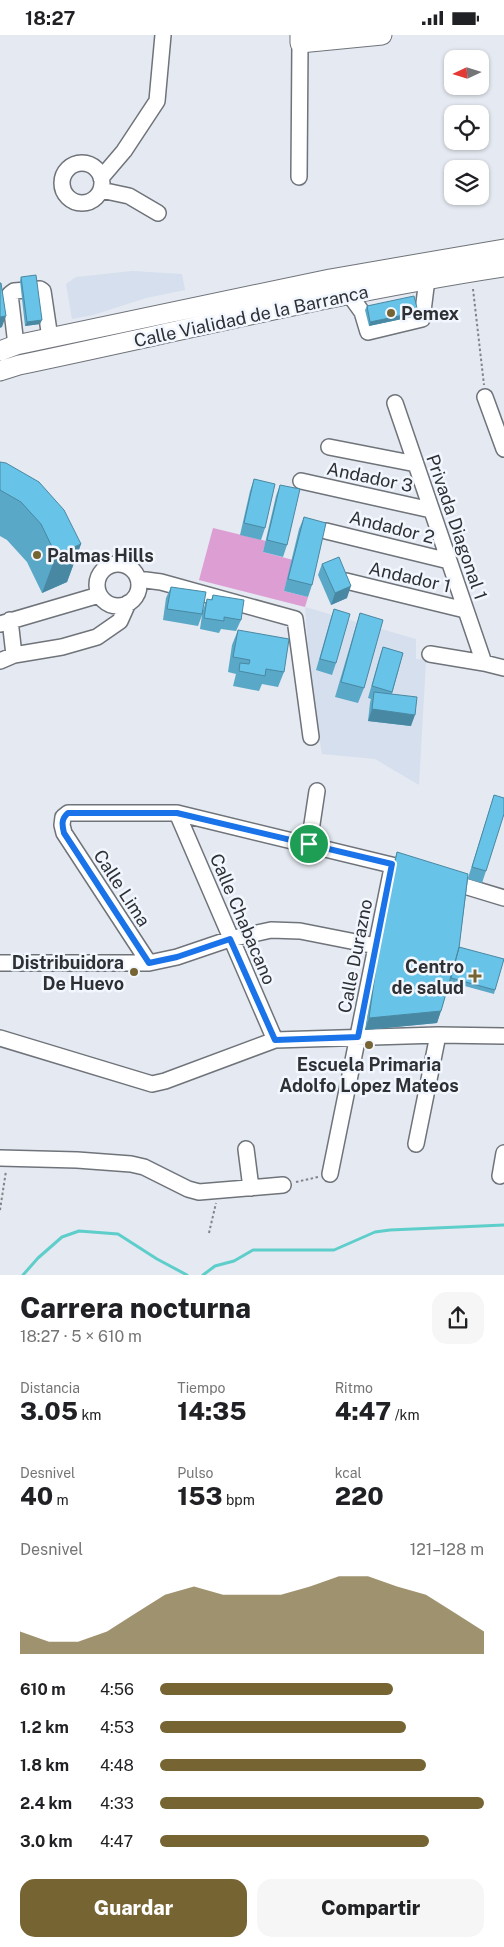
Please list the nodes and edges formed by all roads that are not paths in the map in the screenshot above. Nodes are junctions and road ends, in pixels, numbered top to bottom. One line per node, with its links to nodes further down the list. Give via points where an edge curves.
1 (163, 35): 5 (street, via 157,101 101,184)
2 (382, 35): 3 (main road)
3 (300, 39): 4 (street)
4 (298, 177)
5 (158, 213)
6 (504, 249): 11 (main road, Calle Vialidad de la Barranca, via 330,279)
7 (504, 267): 8 (main road, Calle Vialidad de la Barranca)
8 (427, 279): 9 (main road, Calle Vialidad de la Barranca); 9 (street, via 422,319 368,332 362,312)
9 (349, 294): 13 (main road, Calle Vialidad de la Barranca)
10 (30, 311): 10 (street, via 42,289 10,294); 11 (street); 12 (street)
11 (50, 338): 12 (main road, Calle Vialidad de la Barranca)
12 (8, 348)
13 (0, 371)
14 (486, 397): 17 (street)
15 (395, 403): 18 (street, Privada Diagonal 1)
16 (329, 447): 18 (street)
17 (504, 449)
18 (416, 464): 20 (street, Privada Diagonal 1)
19 (301, 481): 20 (street, Andador 3)
20 (431, 509): 22 (street, Privada Diagonal 1)
21 (326, 531): 22 (street, Andador 2)
22 (449, 561): 27 (street, Privada Diagonal 1)
23 (138, 579): 25 (street, via 130,567 117,563 110,565 99,574 96,588); 26 (street, via 138,593); 33 (street, via 161,582 295,619)
24 (346, 581): 27 (street, Andador 1)
25 (99, 595): 26 (street, via 115,606); 28 (street)
26 (128, 603): 30 (street, via 120,621 96,637)
27 (465, 610): 31 (street, Privada Diagonal 1)
28 (5, 622): 30 (street)
29 (430, 655): 31 (street)
30 (7, 658)
31 (484, 663): 32 (street)
32 (504, 668)
33 (311, 737)
34 (317, 791): 36 (street)
35 (177, 813): 36 (street); 39 (street, Calle Chabacano); 42 (street, Calle Lima, via 68,813 63,817 64,833)
36 (309, 844): 37 (street)
37 (392, 864): 38 (street); 40 (street, Calle Durazno)
38 (504, 898)
39 (230, 939): 40 (street, via 271,930 300,931); 42 (street); 47 (street, Calle Chabacano)
40 (376, 946): 44 (street, Calle Durazno)
41 (0, 963): 42 (street)
42 (149, 963)
43 (438, 1035): 44 (street); 45 (street); 48 (street)
44 (358, 1037): 47 (street); 52 (street, Calle Durazno)
45 (504, 1037)
46 (0, 1038): 47 (street, via 152,1084)
47 (275, 1040)
48 (416, 1144)
49 (246, 1149): 55 (street)
50 (504, 1153): 53 (street)
51 (4, 1159): 55 (street, via 77,1160 144,1167 199,1192)
52 (330, 1174)
53 (500, 1175)
54 (283, 1185): 55 (street)
55 (251, 1188)

